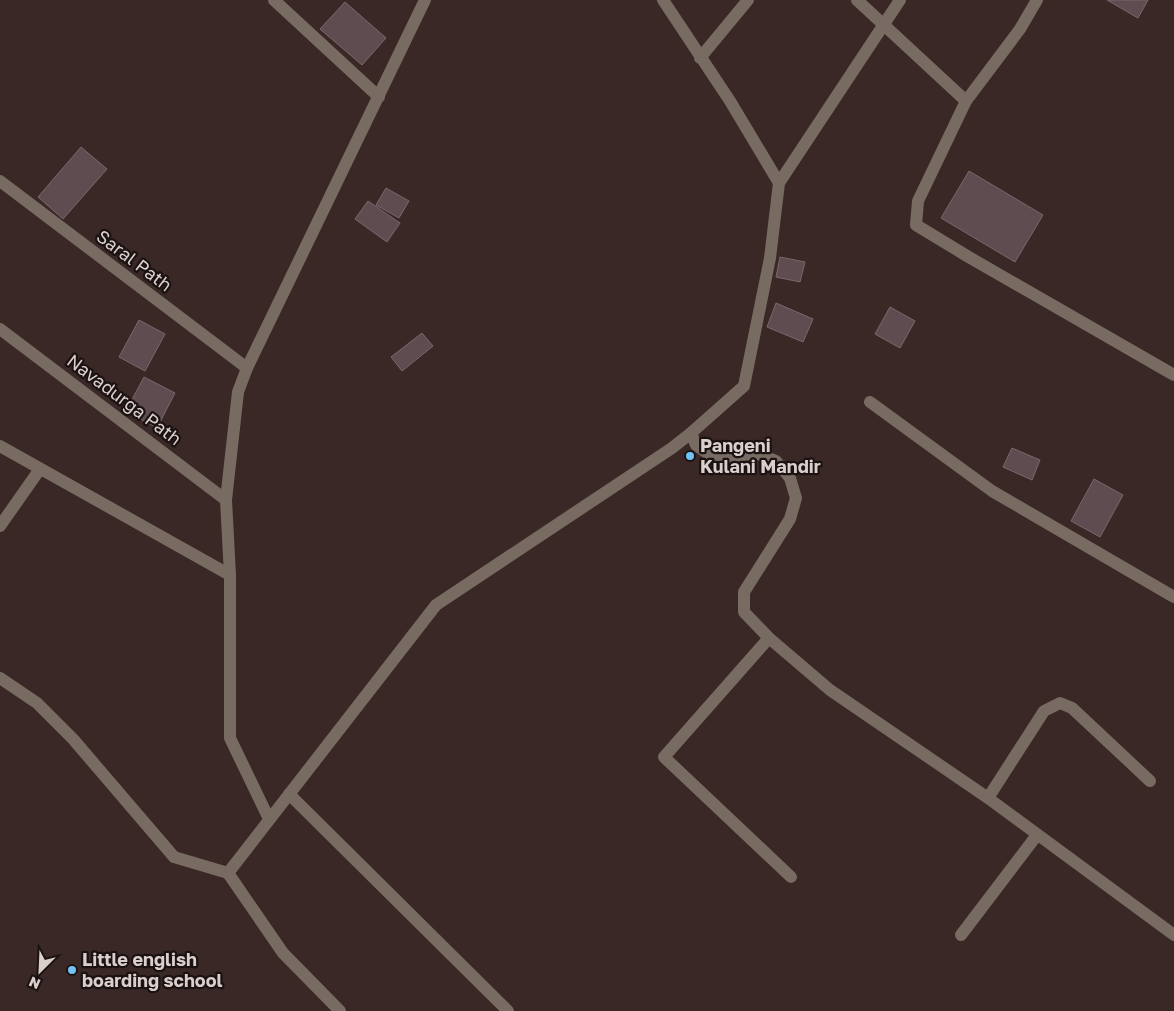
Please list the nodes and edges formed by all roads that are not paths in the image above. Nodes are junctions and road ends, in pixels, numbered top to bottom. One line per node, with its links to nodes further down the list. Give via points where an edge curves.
1 (274, 0): 10 (street)
2 (425, 0): 10 (street)
3 (663, 0): 9 (street)
4 (748, 0): 9 (street)
5 (857, 0): 8 (street)
6 (900, 0): 8 (street)
7 (1037, 0): 11 (street, via 1020,29)
8 (884, 24): 11 (street); 13 (street)
9 (700, 58): 13 (street)
10 (379, 97): 15 (street)
11 (966, 101): 16 (street, via 918,202 916,225)
12 (0, 181): 15 (street, Saral Path)
13 (779, 183): 18 (street, via 770,258 744,386)
14 (0, 329): 21 (street, Navadurga Path)
15 (247, 368): 21 (street, via 238,392)
16 (1174, 375)
17 (870, 402): 24 (street, via 992,491)
18 (691, 434): 25 (street, via 696,446 715,459 756,453 776,461 790,478 796,498 790,519 744,592 744,612); 28 (street, via 436,605)
19 (0, 446): 20 (street)
20 (40, 469): 22 (street); 23 (street)
21 (226, 500): 23 (street)
22 (0, 526)
23 (230, 575): 30 (street, via 230,738)
24 (1174, 597)
25 (769, 638): 29 (street, via 830,690); 33 (street, via 664,757)
26 (0, 678): 32 (street, via 37,703 74,739 174,857)
27 (1150, 781): 29 (street, via 1072,708 1060,703 1044,711)
28 (289, 794): 30 (street); 37 (street)
29 (988, 798): 31 (street)
30 (269, 820): 32 (street)
31 (1037, 835): 34 (street); 35 (street)
32 (228, 873): 36 (street, via 283,953)
33 (791, 877)
34 (961, 935)
35 (1174, 935)
36 (340, 1011)
37 (508, 1011)

